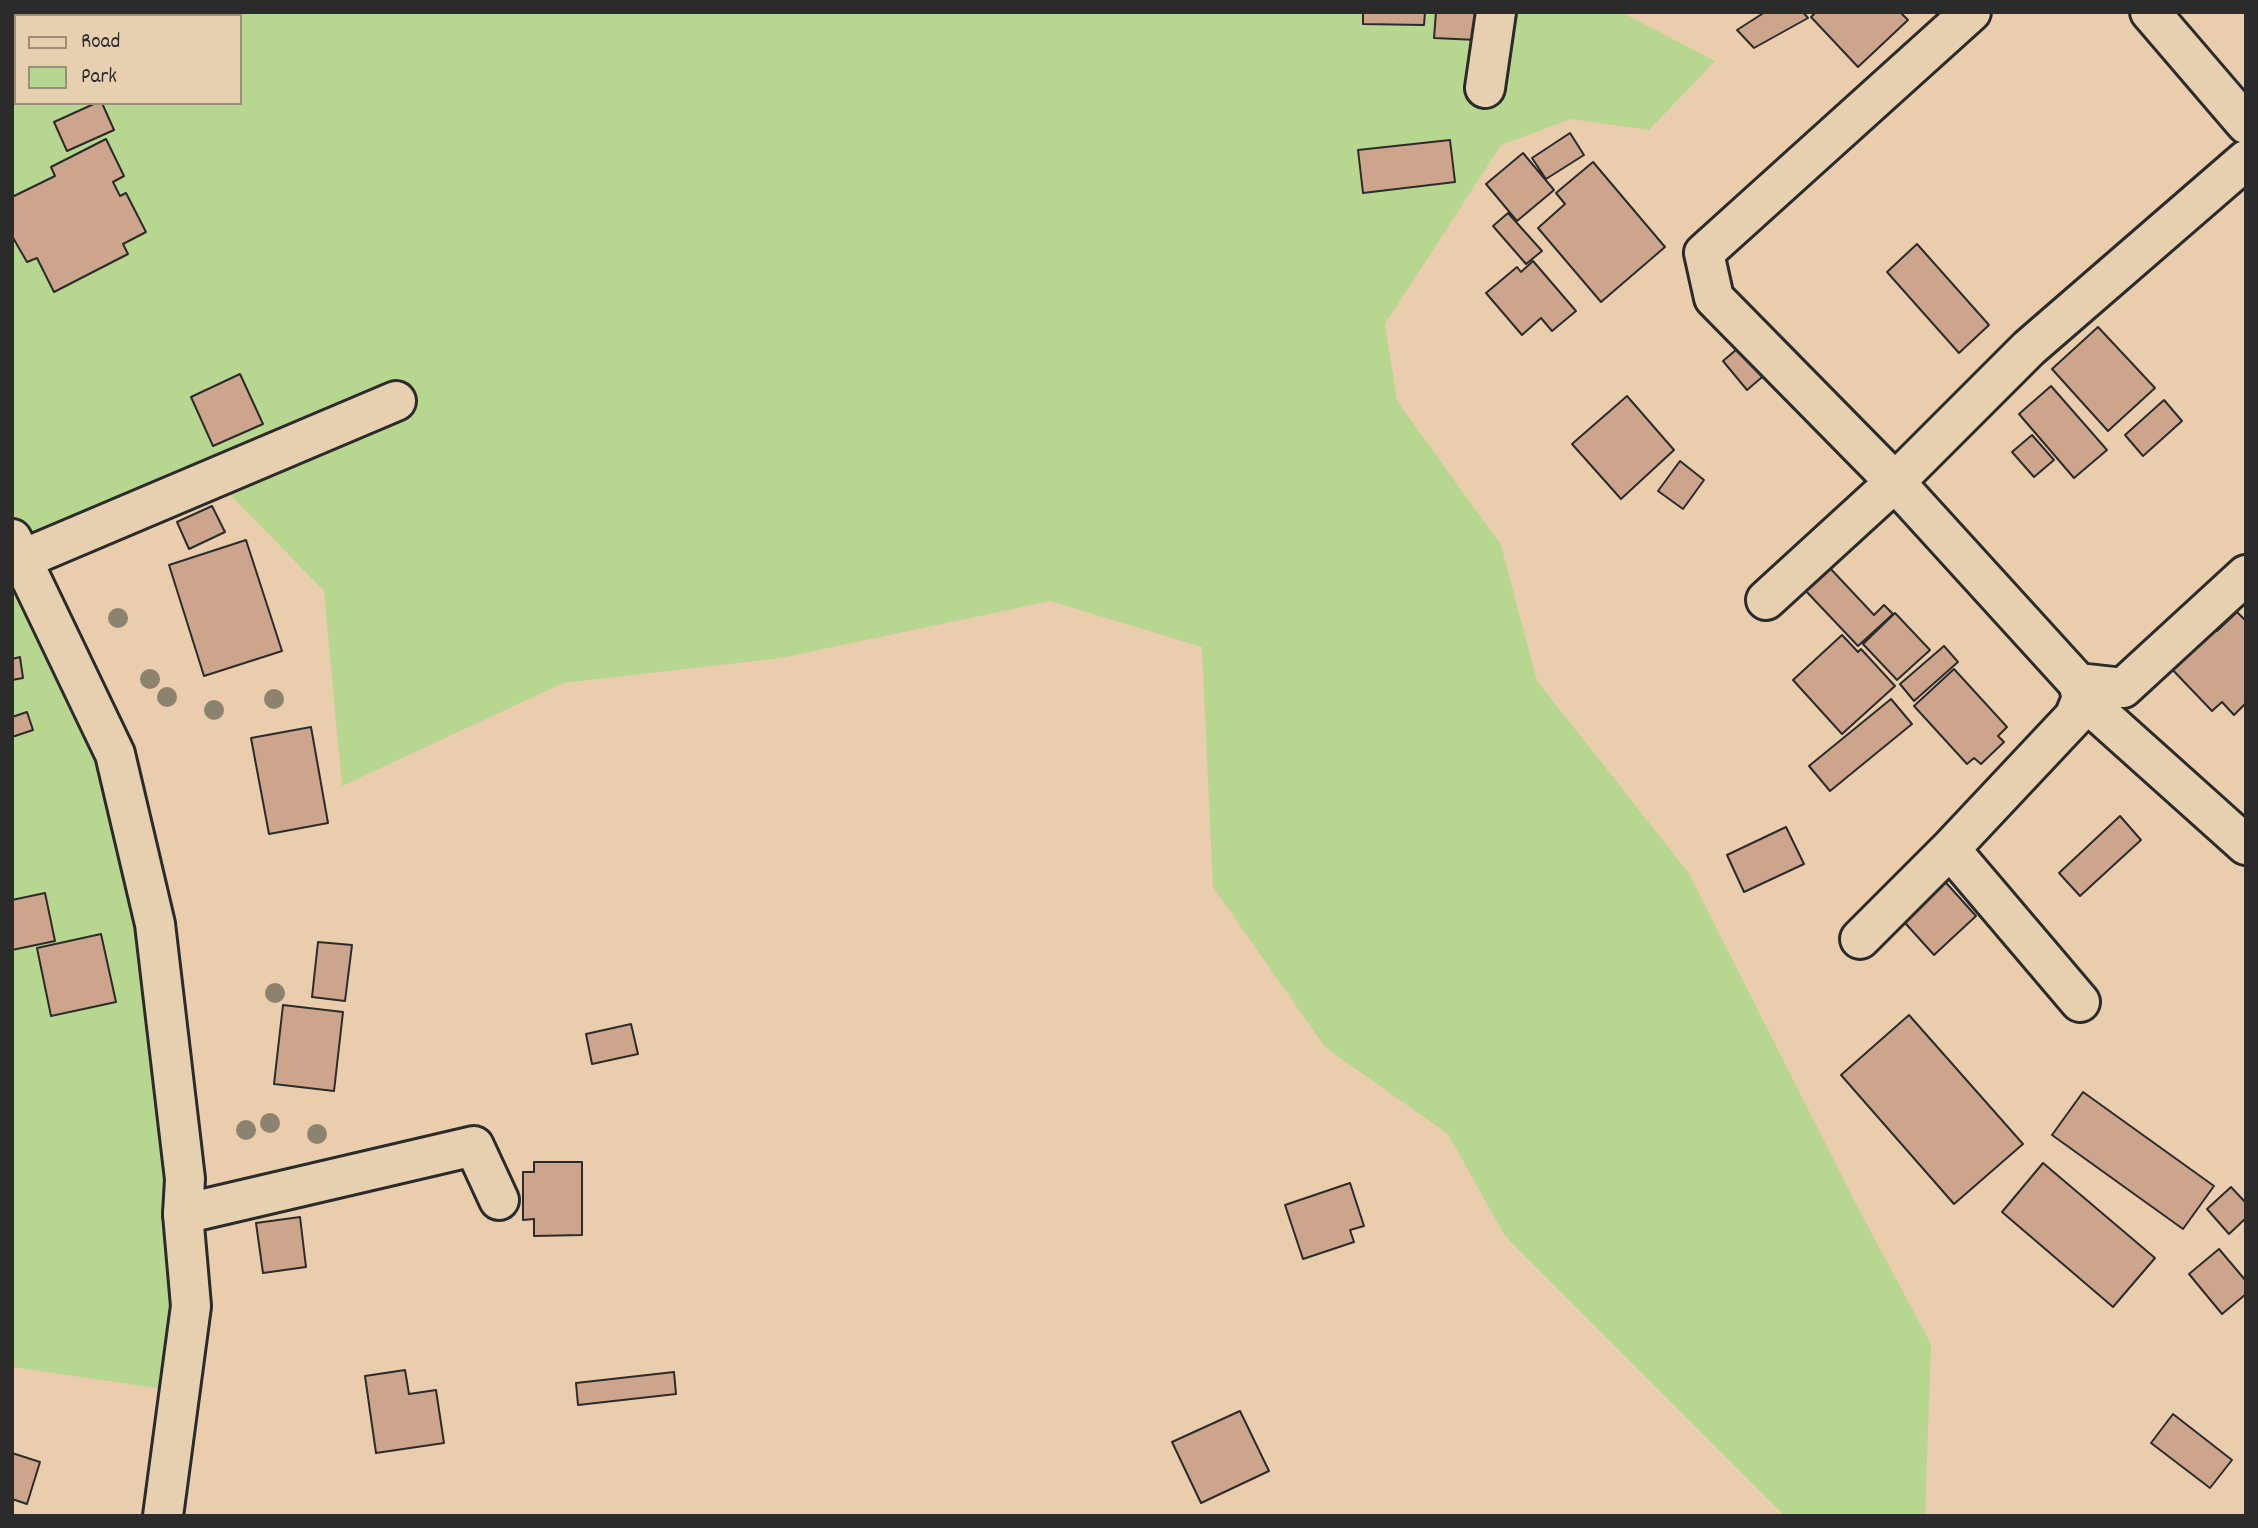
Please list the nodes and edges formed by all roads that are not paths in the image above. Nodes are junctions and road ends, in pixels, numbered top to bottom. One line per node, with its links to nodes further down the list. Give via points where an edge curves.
1 (1496, 12): 4 (street)
2 (1971, 12): 8 (street, via 1704,253 1714,298)
3 (2150, 12): 5 (street)
4 (1485, 88)
5 (2246, 124)
6 (2246, 160): 8 (street, via 2029,348)
7 (397, 401): 9 (street)
8 (1895, 482): 11 (street); 12 (street)
9 (18, 549): 18 (street, via 115,754 157,937 185,1179)
10 (2246, 575): 12 (street, via 2123,688)
11 (1766, 600)
12 (2080, 691): 13 (street); 14 (street, via 2074,717)
13 (2246, 845)
14 (1950, 849): 15 (street); 16 (street)
15 (1860, 939)
16 (2080, 1002)
17 (499, 1200): 18 (street, via 474,1146)
18 (183, 1214): 19 (street, via 191,1306)
19 (163, 1516)

